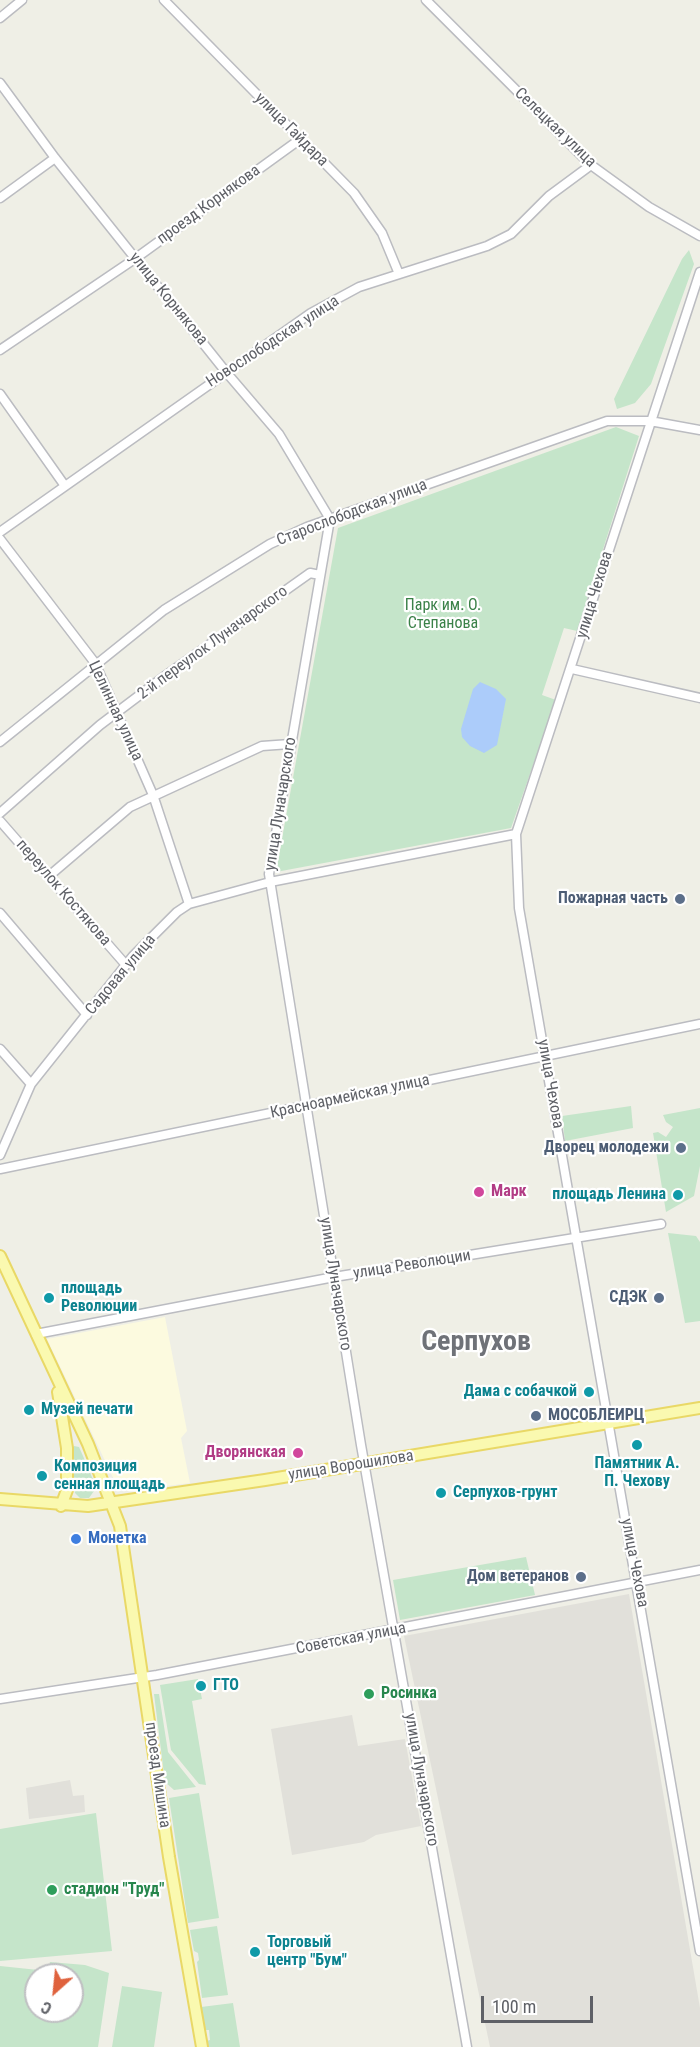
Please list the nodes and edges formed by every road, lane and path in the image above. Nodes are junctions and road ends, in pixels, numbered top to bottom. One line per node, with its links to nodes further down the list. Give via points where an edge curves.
1 (22, 0): 4 (street)
2 (164, 0): 6 (street, улица Гайдара)
3 (426, 0): 8 (street, Селецкая улица)
4 (0, 18)
5 (0, 83): 7 (street, улица Корнякова)
6 (299, 140): 11 (street, проезд Корнякова); 13 (street, улица Гайдара, via 354,193 382,233)
7 (55, 158): 9 (street); 11 (street, улица Корнякова)
8 (591, 165): 10 (street, Селецкая улица, via 649,207); 13 (street, Новослободская улица, via 549,196 511,234 487,246)
9 (0, 198)
10 (700, 236)
11 (136, 258): 14 (street, проезд Корнякова); 15 (street, улица Корнякова)
12 (700, 272): 17 (street, улица Чехова)
13 (399, 274): 15 (street, Новослободская улица, via 360,287 311,313)
14 (0, 350)
15 (226, 372): 19 (street, Новослободская улица); 20 (street, улица Корнякова, via 279,434)
16 (0, 394): 19 (street)
17 (650, 421): 18 (street, Старослободская улица); 20 (street, Старослободская улица, via 608,421); 25 (street, улица Чехова)
18 (700, 430)
19 (65, 486): 21 (street, Новослободская улица)
20 (330, 519): 23 (street, улица Луначарского); 24 (street, Старослободская улица, via 270,544 164,610)
21 (0, 532)
22 (0, 539): 24 (street, Целинная улица)
23 (320, 575): 27 (street, 2-й переулок Луначарского, via 310,573); 29 (street, улица Луначарского)
24 (95, 663): 27 (street, Целинная улица); 28 (street, Старослободская улица)
25 (572, 669): 26 (street); 33 (street, улица Чехова)
26 (700, 698)
27 (117, 714): 30 (street, Целинная улица); 31 (street, 2-й переулок Луначарского, via 91,732)
28 (0, 742)
29 (290, 744): 30 (street, via 262,746); 35 (street, улица Луначарского)
30 (153, 795): 34 (street, via 130,807); 36 (street, Целинная улица)
31 (0, 813)
32 (0, 820): 34 (street, переулок Костякова)
33 (516, 834): 35 (street, Садовая улица); 42 (street, улица Чехова, via 519,908)
34 (49, 876): 38 (street, переулок Костякова)
35 (270, 882): 36 (street, Садовая улица); 44 (street, улица Луначарского)
36 (189, 904): 38 (street, Садовая улица)
37 (0, 913): 39 (street)
38 (126, 965): 39 (street, Садовая улица)
39 (87, 1015): 43 (street, Садовая улица)
40 (700, 1024): 42 (street, Красноармейская улица)
41 (0, 1049): 43 (street)
42 (544, 1055): 44 (street, Красноармейская улица); 48 (street, улица Чехова)
43 (31, 1084): 45 (street, Садовая улица)
44 (306, 1107): 46 (street, Красноармейская улица); 50 (street, улица Луначарского)
45 (0, 1155)
46 (0, 1169)
47 (661, 1224): 48 (street, улица Революции)
48 (578, 1238): 50 (street, улица Революции); 54 (street, улица Чехова)
49 (0, 1256): 51 (main road, проезд Мишина)
50 (334, 1277): 51 (street, улица Революции); 57 (street, улица Луначарского)
51 (36, 1334): 52 (main road, проезд Мишина)
52 (57, 1379): 55 (main road, проезд Мишина); 56 (main road)
53 (700, 1408): 54 (main road, улица Ворошилова)
54 (610, 1423): 57 (main road, улица Ворошилова); 62 (street, улица Чехова)
55 (88, 1444): 56 (main road, via 75,1441); 59 (main road, проезд Мишина)
56 (67, 1448): 60 (main road, via 67,1490)
57 (364, 1464): 59 (main road, улица Ворошилова); 63 (street, улица Луначарского)
58 (0, 1499): 60 (main road, улица Ворошилова)
59 (112, 1503): 60 (main road, улица Ворошилова); 64 (main road, проезд Мишина, via 120,1526)
60 (61, 1506)
61 (700, 1570): 62 (street, Советская улица)
62 (638, 1582): 63 (street, Советская улица); 67 (street, улица Чехова)
63 (396, 1631): 64 (street, Советская улица); 70 (street, улица Луначарского)
64 (143, 1677): 65 (street, Советская улица); 69 (main road, проезд Мишина)
65 (0, 1699)
66 (700, 1873): 67 (street)
67 (689, 1875): 68 (street, улица Чехова)
68 (700, 1951)
69 (202, 2047)
70 (467, 2047)

